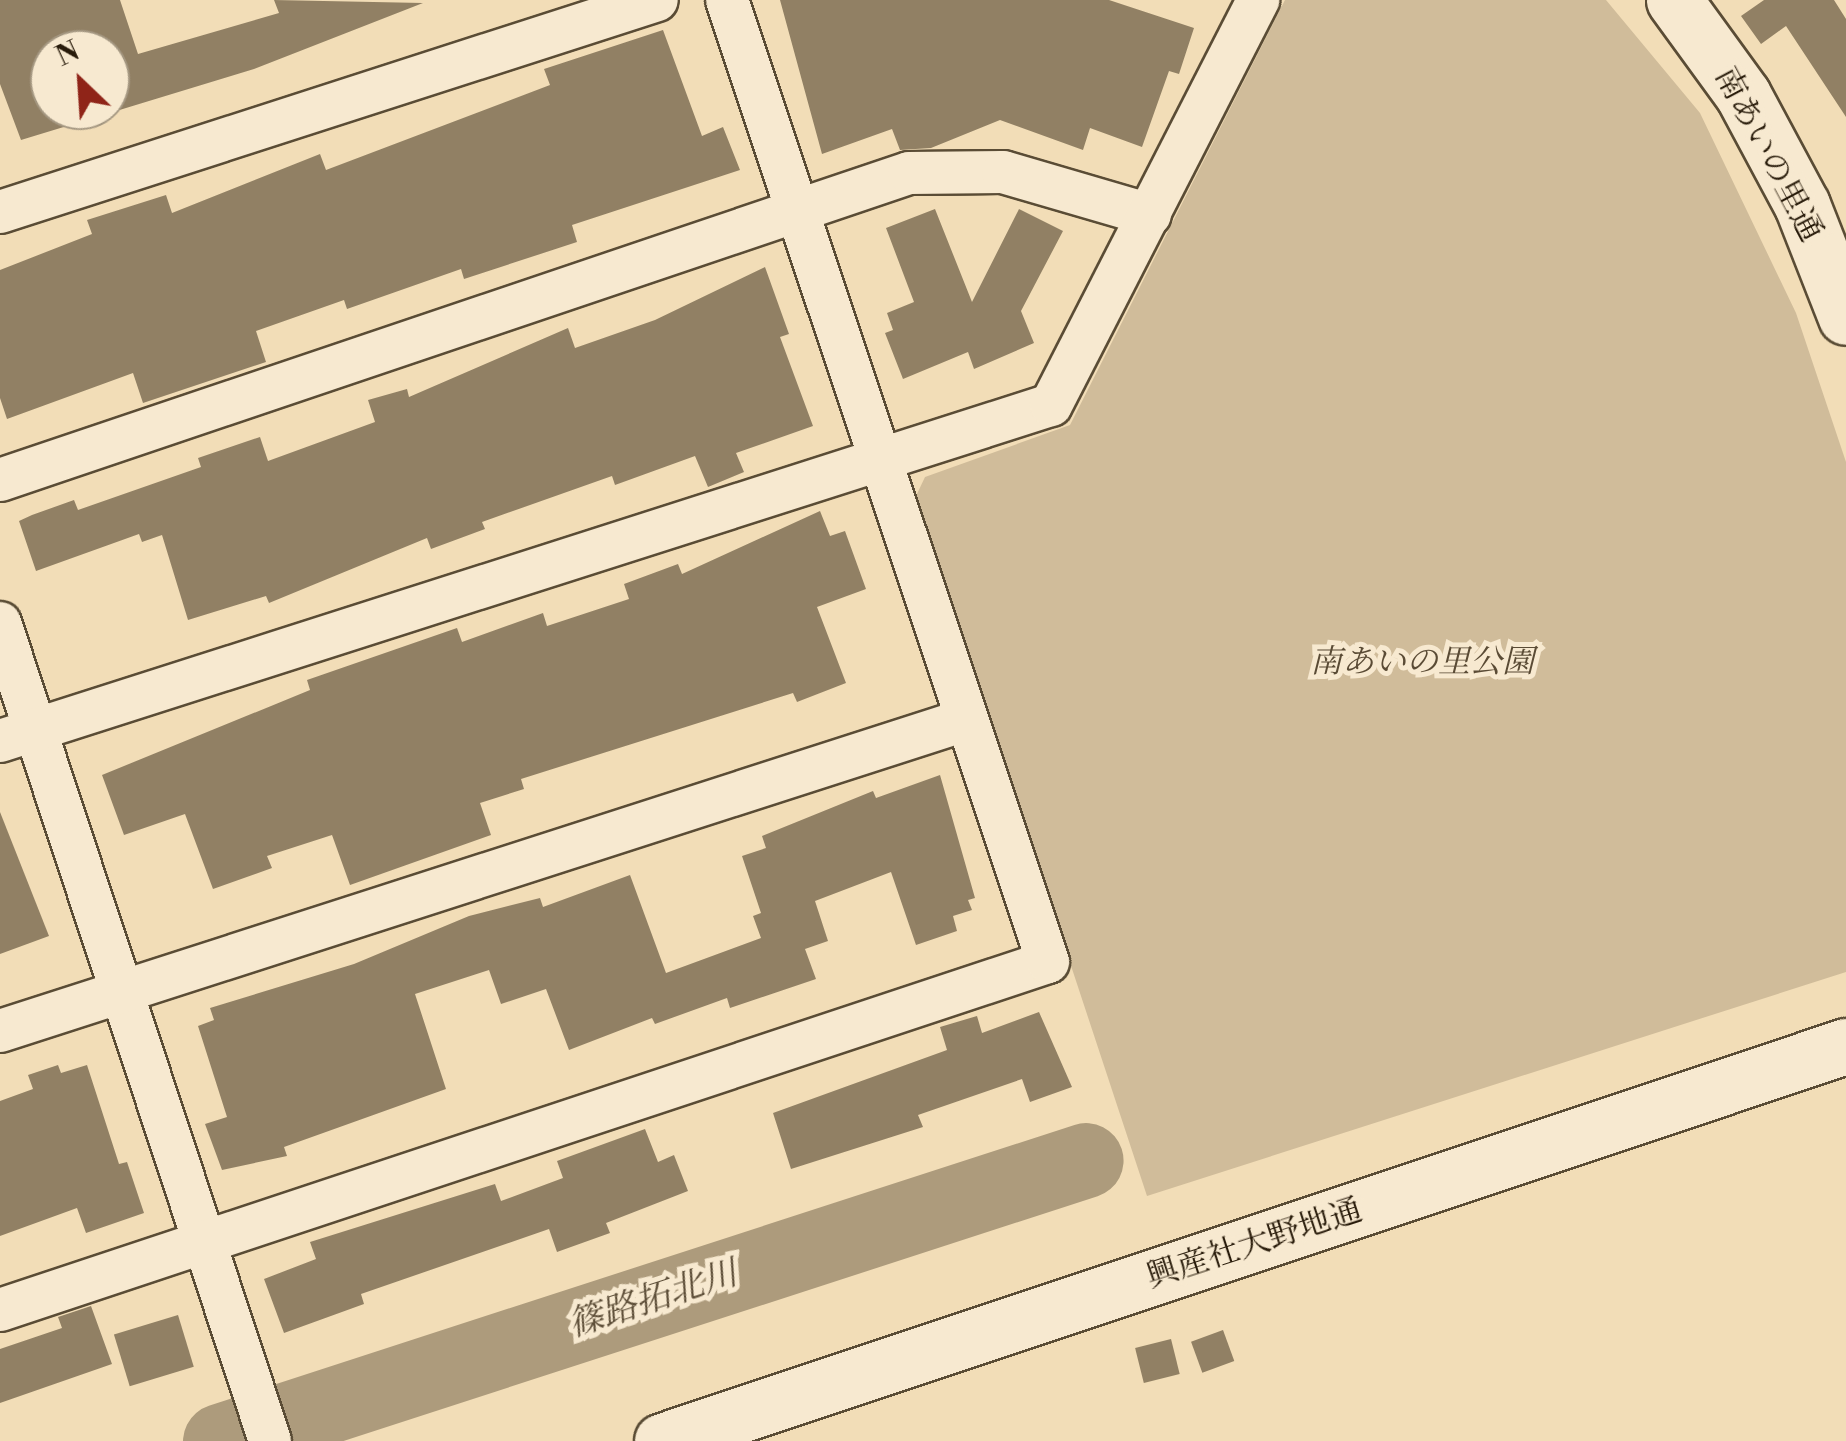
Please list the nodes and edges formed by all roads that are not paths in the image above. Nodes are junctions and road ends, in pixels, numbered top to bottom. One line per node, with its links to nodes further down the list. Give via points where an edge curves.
1 (657, 0): 5 (street)
2 (727, 0): 6 (street)
3 (1674, 0): 8 (street, 南あいの里通, via 1743,95 1802,205)
4 (1246, 2): 7 (street)
5 (0, 212)
6 (794, 212): 7 (street, via 909,173 1002,172); 9 (street); 10 (street)
7 (1150, 216): 9 (street, via 1052,405)
8 (1846, 317)
9 (878, 460): 12 (street); 13 (street)
10 (0, 480)
11 (0, 623): 13 (street)
12 (965, 720): 14 (street); 17 (street, via 1048,962)
13 (18, 735): 14 (street)
14 (122, 990): 15 (street); 17 (street)
15 (0, 1031)
16 (1846, 1046): 20 (street, 興産社大野地通)
17 (204, 1244): 18 (street); 19 (street)
18 (0, 1310)
19 (270, 1441)
20 (662, 1441)

